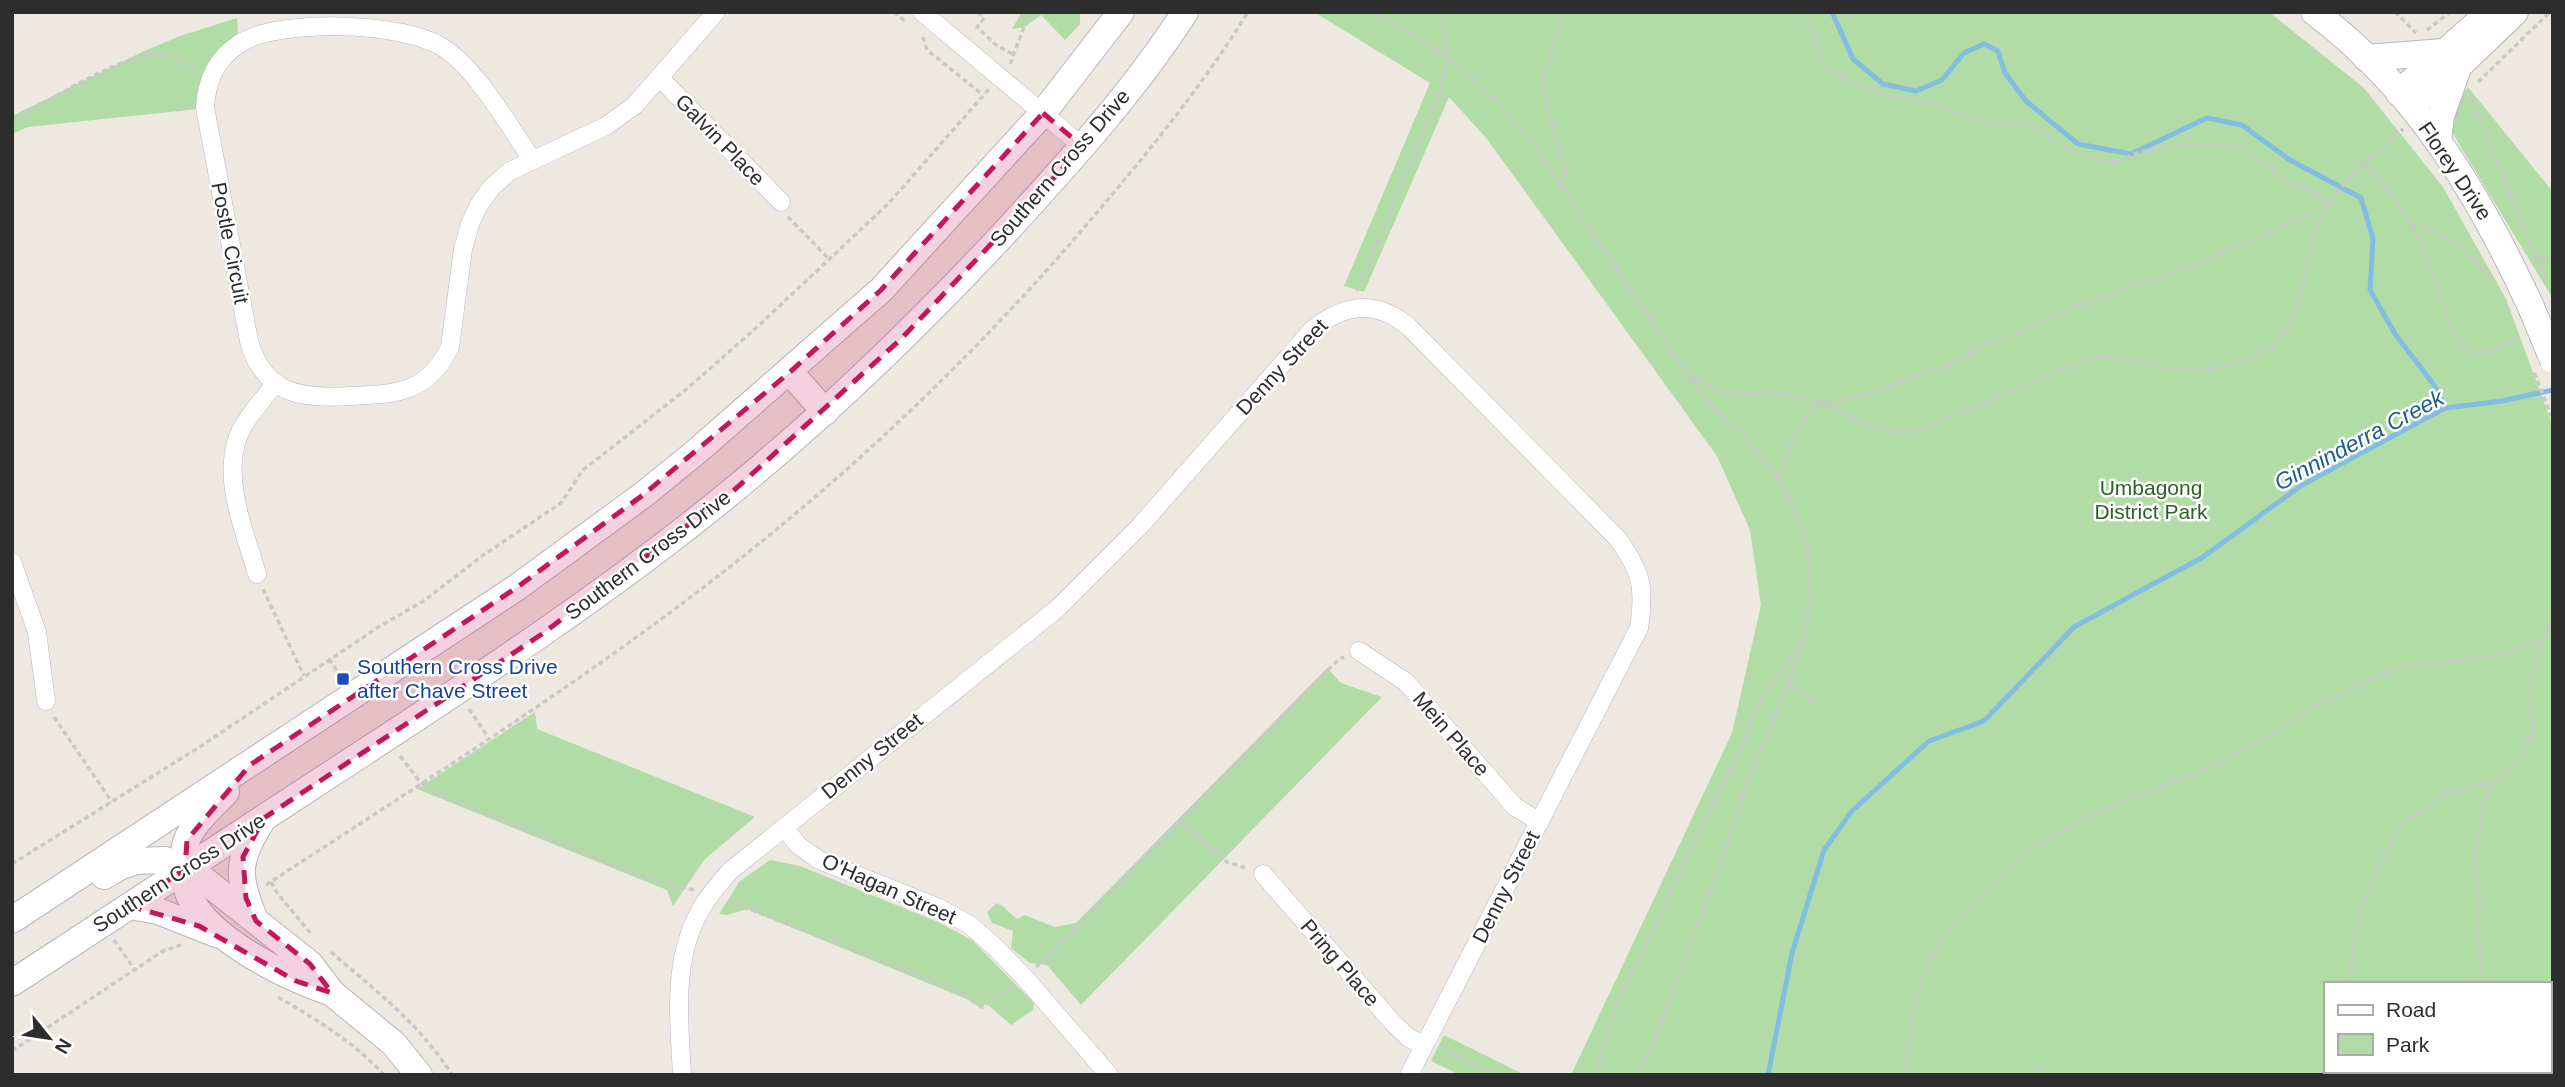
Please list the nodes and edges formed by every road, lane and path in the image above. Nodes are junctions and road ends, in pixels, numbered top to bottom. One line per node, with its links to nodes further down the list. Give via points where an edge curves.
1 (716, 12): 24 (street)
2 (894, 12): 16 (path)
3 (978, 12): 18 (path, via 984,18 977,27)
4 (1032, 12): 18 (path)
5 (1121, 12): 28 (main road)
6 (1185, 12): 31 (main road, Southern Cross Drive)
7 (1248, 12): 66 (path, via 1209,72 1076,237 907,412 722,573)
8 (1374, 12): 19 (path)
9 (1440, 12): 19 (path)
10 (1564, 12): 34 (path, via 1541,85 1566,172)
11 (1802, 12): 36 (path, via 1830,70 1880,94 1931,102 1998,125 2031,123 2054,143 2101,160 2120,162 2126,156 2161,148 2235,147)
12 (2315, 12): 20 (main road, Florey Drive)
13 (2490, 12): 22 (main road)
14 (2515, 12): 22 (main road)
15 (2550, 12): 22 (path)
16 (916, 20): 28 (street)
17 (917, 32): 26 (path, via 927,50)
18 (1014, 55): 21 (path)
19 (1449, 57): 34 (path, via 1511,117); 42 (path, via 1440,91)
20 (2366, 58): 22 (main road); 27 (main road, Florey Drive)
21 (1009, 66)
22 (2456, 72): 27 (main road); 30 (main road); 40 (path)
23 (210, 76): 29 (path, via 171,57 134,58); 32 (street, via 239,44 255,36 321,28 400,31 427,39 461,62); 47 (street, Postle Circuit, via 206,118 249,341 258,364)
24 (660, 78): 32 (street, via 635,105 606,126); 35 (street, Galvin Place)
25 (989, 89): 26 (path)
26 (983, 95): 38 (path, via 888,204)
27 (2409, 105): 30 (main road, Florey Drive); 33 (path)
28 (1043, 113): 31 (street); 45 (main road, via 881,290)
29 (12, 120)
30 (2438, 141): 43 (main road, Florey Drive, via 2474,194)
31 (1083, 147): 50 (main road, Southern Cross Drive, via 983,256)
32 (532, 159): 47 (street, via 491,188 470,224 452,339 443,362 431,376 415,387 361,396 310,398)
33 (2363, 165): 36 (path); 37 (path)
34 (1560, 185): 46 (path)
35 (781, 202): 38 (path, via 781,209)
36 (2330, 204): 49 (path, via 2175,273 1979,346 1959,361); 49 (path, via 2320,221 2288,329 2260,355 2184,371 2121,358 2097,358 1909,432 1874,428)
37 (2411, 224): 41 (path, via 2455,240); 43 (path, via 2450,326 2473,352 2491,351)
38 (828, 258): 59 (path, via 688,388 583,470 561,503 425,600)
39 (2553, 258): 40 (path)
40 (2537, 259): 43 (path)
41 (2494, 284)
42 (1350, 309): 73 (street, Denny Street, via 1381,310 1408,326 1618,540 1639,574 1643,601 1639,628); 74 (street, Denny Street, via 1329,316 1313,329 1131,536 1058,608)
43 (2536, 310): 44 (main road, Florey Drive, bridge)
44 (2553, 360)
45 (790, 372): 50 (main road); 67 (main road, via 643,495)
46 (1688, 376): 48 (path, via 1724,393 1777,393); 51 (path)
47 (275, 384): 53 (street, via 238,436 233,457 235,492)
48 (1821, 402): 49 (path); 51 (path, via 1794,434)
49 (1826, 405)
50 (825, 412): 71 (main road, Southern Cross Drive, via 731,493 542,634)
51 (1780, 481): 57 (path, via 1805,533 1810,560 1811,600)
52 (12, 562): 63 (street, via 37,632)
53 (257, 574): 60 (path)
54 (2553, 614): 55 (path)
55 (2552, 622): 56 (path)
56 (2542, 640): 68 (path, via 2530,691 2534,728 2523,754); 105 (path, via 2506,653 2388,671 2305,713 2227,761 2081,819 2028,853 1943,937 1923,980 1911,1023)
57 (1804, 642): 62 (path); 103 (path, via 1762,697 1616,1006)
58 (1359, 651): 72 (path, via 1338,660); 73 (street, Mein Place, via 1406,682 1515,807)
59 (329, 659): 60 (path); 61 (path)
60 (304, 676): 70 (path)
61 (343, 679)
62 (1788, 686): 65 (path, via 1805,692); 104 (path, via 1745,789 1655,1040)
63 (46, 701): 70 (path)
64 (466, 704): 66 (path)
65 (1814, 705)
66 (488, 738): 69 (path)
67 (250, 765): 76 (main road, via 202,816 187,840); 82 (main road)
68 (2501, 780): 88 (path, via 2445,794 2402,824 2369,887 2355,933); 89 (path, via 2486,795 2474,856 2482,973)
69 (421, 783): 78 (path); 79 (path, via 649,879)
70 (112, 802): 75 (path)
71 (264, 818): 76 (main road, Southern Cross Drive); 81 (main road, via 243,857 241,872)
72 (1180, 821): 77 (path, via 1227,862); 87 (path)
73 (1540, 822): 93 (street, Denny Street)
74 (784, 827): 79 (street, Denny Street, via 730,871); 87 (street, O'Hagan Street, via 819,860 970,925)
75 (12, 864)
76 (185, 869): 80 (main road, Southern Cross Drive); 81 (main road); 82 (main road, via 165,860 136,861 56,908); 84 (main road, via 189,895)
77 (1263, 874): 93 (street, Pring Place, via 1394,1024 1409,1038)
78 (271, 882): 81 (path); 85 (path)
79 (710, 895): 87 (path, via 953,988 982,1007); 99 (street, Denny Street, via 690,932 680,968)
80 (130, 906): 83 (main road, via 158,911); 90 (main road, Southern Cross Drive)
81 (251, 909): 92 (main road, via 310,964)
82 (17, 917)
83 (191, 939): 84 (main road); 94 (path, via 163,951)
84 (227, 939): 92 (main road, via 296,981)
85 (316, 940)
86 (326, 948): 98 (path, via 427,1039)
87 (1025, 978): 100 (street, O'Hagan Street)
88 (2349, 982)
89 (2476, 982)
90 (12, 983)
91 (271, 993): 96 (path, via 339,1033)
92 (332, 993): 97 (main road, via 394,1044)
93 (1425, 1043): 101 (street, Denny Street); 102 (path)
94 (12, 1051)
95 (2039, 1069): 106 (path)
96 (384, 1075)
97 (419, 1075)
98 (452, 1075)
99 (682, 1075)
100 (1109, 1075)
101 (1409, 1075)
102 (1495, 1075)
103 (1595, 1075)
104 (1636, 1075)
105 (1906, 1075)
106 (2050, 1075)

